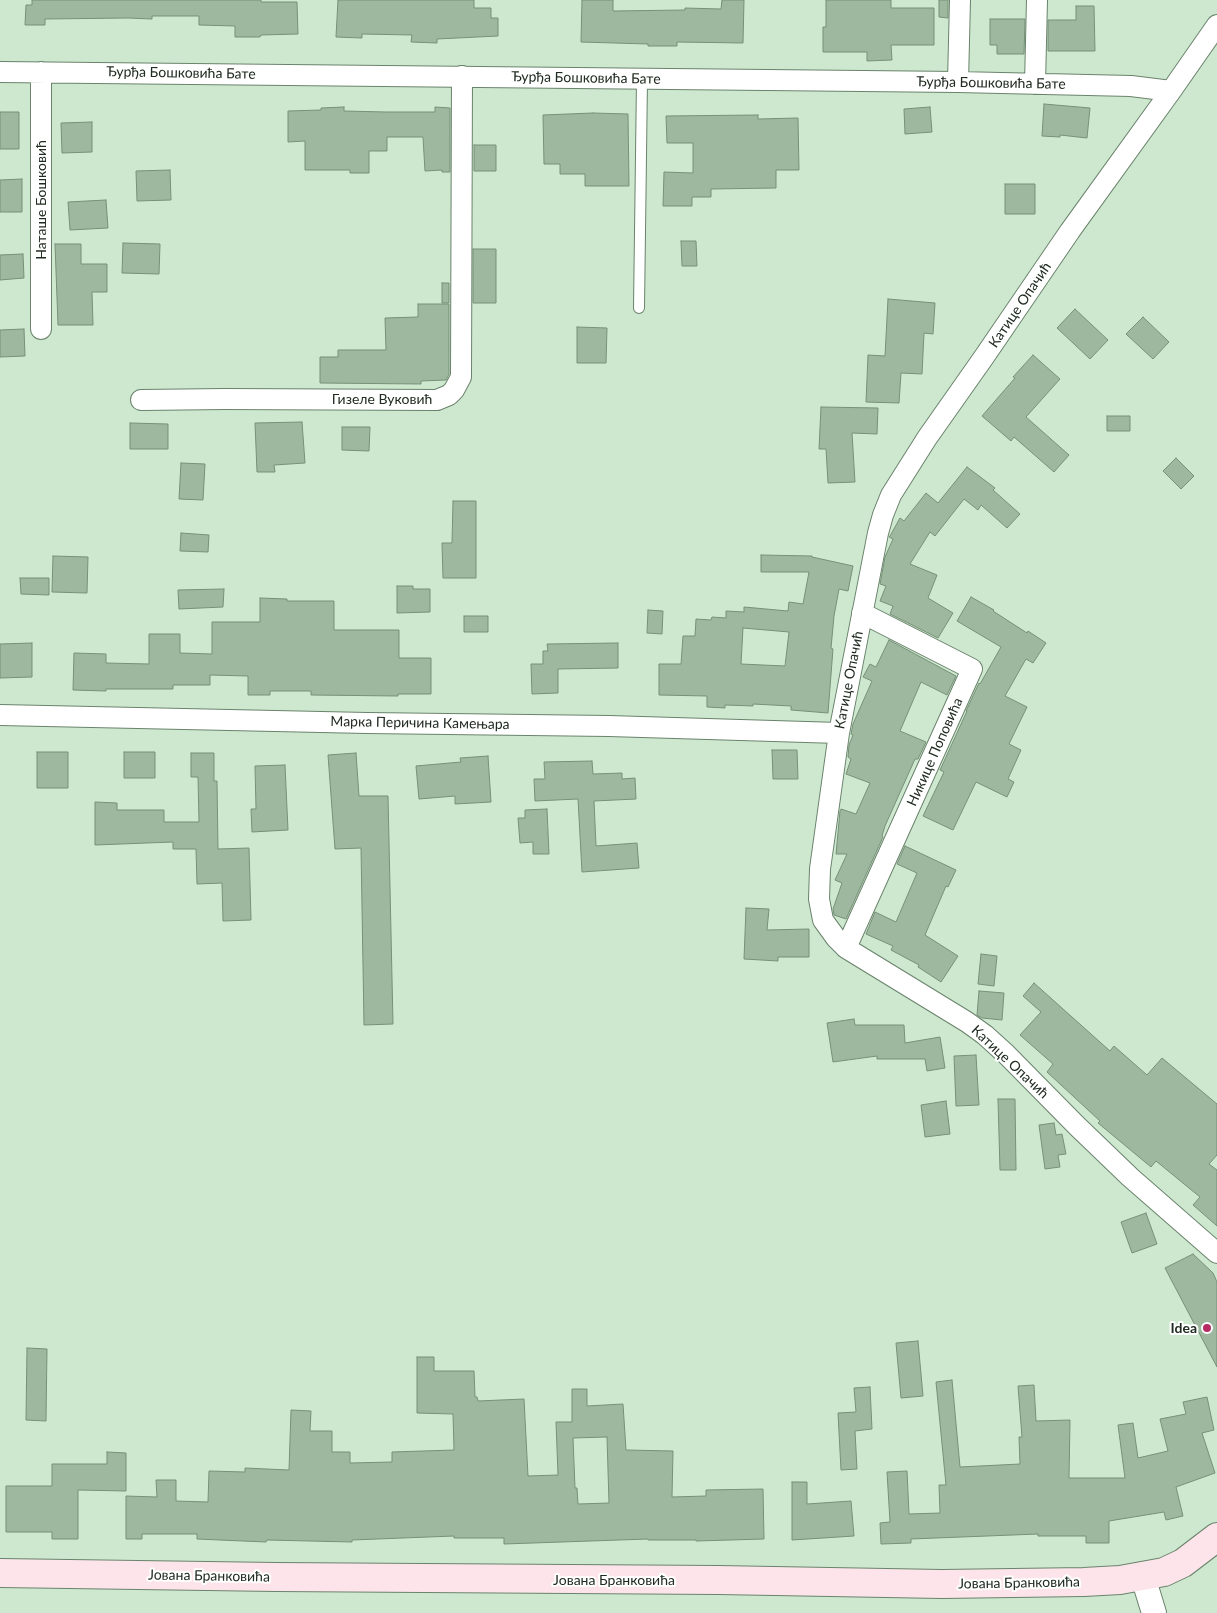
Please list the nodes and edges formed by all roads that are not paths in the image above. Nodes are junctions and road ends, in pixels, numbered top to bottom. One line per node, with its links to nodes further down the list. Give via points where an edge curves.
1 (960, 0): 8 (street)
2 (1037, 0): 9 (street)
3 (1217, 25): 10 (street, Катице Опачић)
4 (0, 72): 5 (street, Ђурђа Бошковића Бате)
5 (41, 72): 6 (street, Ђурђа Бошковића Бате); 12 (street, Наташе Бошковић)
6 (462, 76): 7 (street, Ђурђа Бошковића Бате); 13 (street, Гизеле Вуковић, via 461,377 454,390 437,400)
7 (642, 79): 8 (street, Ђурђа Бошковића Бате); 11 (lane)
8 (958, 82): 9 (street, Ђурђа Бошковића Бате)
9 (1035, 84): 10 (street, Ђурђа Бошковића Бате, via 1131,86)
10 (1172, 91): 14 (street, Катице Опачић, via 902,475 883,515)
11 (640, 308)
12 (41, 329)
13 (141, 400)
14 (862, 613): 16 (street, Катице Опачић); 17 (street, Никице Поповића, via 972,669)
15 (0, 715): 16 (street, Марка Перичина Камењара)
16 (839, 733): 17 (street, Катице Опачић, via 818,899 823,920)
17 (846, 948): 18 (street, Катице Опачић, via 985,1036 1130,1176)
18 (1217, 1253)
19 (1217, 1537): 21 (main road, Јована Бранковића, via 1183,1563)
20 (0, 1573): 21 (main road, Јована Бранковића, via 942,1584 1084,1582)
21 (1143, 1577): 22 (street)
22 (1154, 1613)

